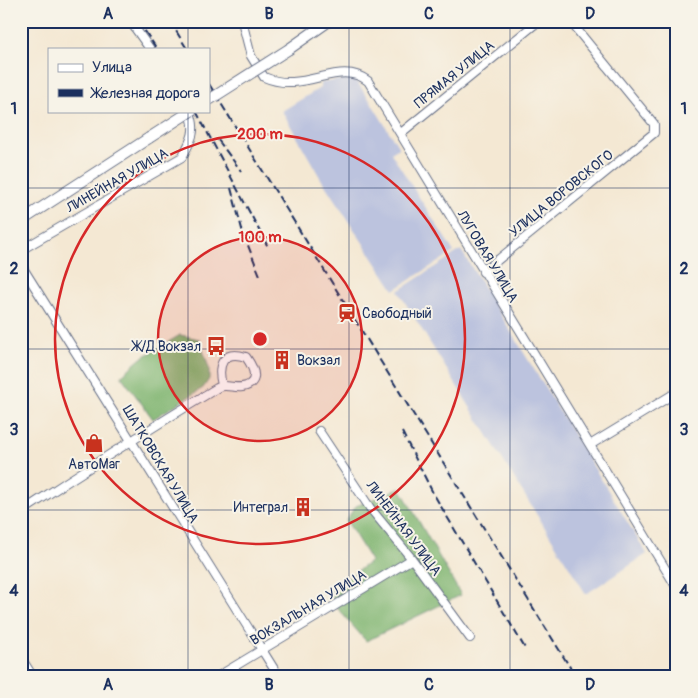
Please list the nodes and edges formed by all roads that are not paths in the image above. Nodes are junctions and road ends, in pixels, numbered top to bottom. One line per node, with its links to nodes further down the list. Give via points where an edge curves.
1 (130, 21): 6 (street)
2 (242, 21): 10 (street, ЛУГОВАЯ УЛИЦА, via 251,56 264,77 288,84 344,72 359,74 368,81)
3 (329, 21): 7 (street, bridge)
4 (550, 21): 10 (street, ПРЯМАЯ УЛИЦА, via 535,24)
5 (557, 21): 14 (street, УЛИЦА ВОРОВСКОГО, via 574,26 654,124 654,133)
6 (149, 48)
7 (210, 99)
8 (188, 112): 11 (street, bridge)
9 (190, 112): 12 (street, ЛИНЕЙНАЯ УЛИЦА, via 194,136 182,158)
10 (401, 134): 14 (street, ЛУГОВАЯ УЛИЦА)
11 (21, 221)
12 (21, 250)
13 (21, 265): 18 (street, ШАТКОВСКАЯ УЛИЦА)
14 (483, 272): 19 (street, ЛУГОВАЯ УЛИЦА)
15 (222, 385): 15 (street, via 236,388 250,384 254,378 253,371 246,357 229,356 221,362); 18 (street)
16 (677, 392): 19 (street)
17 (319, 431): 21 (street, ЛИНЕЙНАЯ УЛИЦА, via 370,508)
18 (132, 439): 20 (street); 24 (street, ШАТКОВСКАЯ УЛИЦА, via 203,558)
19 (590, 445): 22 (street, ЛУГОВАЯ УЛИЦА)
20 (21, 512)
21 (412, 559): 23 (street, ЛИНЕЙНАЯ УЛИЦА); 24 (street, ВОКЗАЛЬНАЯ УЛИЦА)
22 (677, 588)
23 (470, 638)
24 (262, 648): 27 (street, ВОКЗАЛЬНАЯ УЛИЦА); 28 (street, ШАТКОВСКАЯ УЛИЦА)
25 (21, 658): 26 (street)
26 (33, 677)
27 (217, 677)
28 (279, 677)

